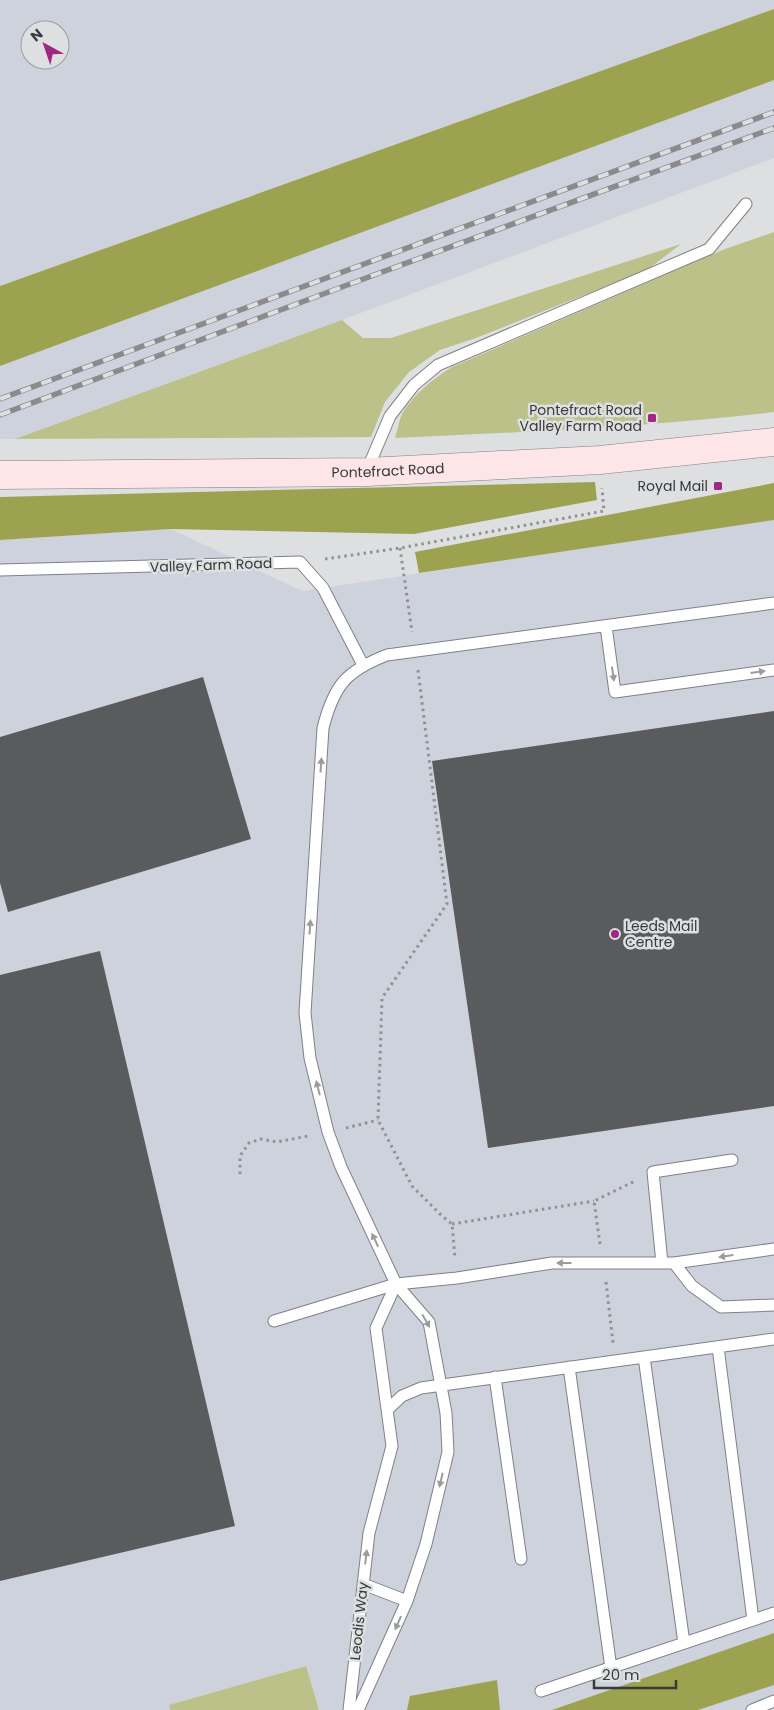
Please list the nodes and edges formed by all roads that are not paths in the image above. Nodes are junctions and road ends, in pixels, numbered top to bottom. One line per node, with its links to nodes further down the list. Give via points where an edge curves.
1 (746, 204): 3 (lane, via 709,249 438,365 414,385 390,416)
2 (774, 442): 3 (main road, Pontefract Road, via 600,460)
3 (367, 472): 4 (main road, Pontefract Road)
4 (0, 475)
5 (0, 570): 8 (lane, Valley Farm Road, via 300,562 323,588)
6 (774, 604): 7 (lane)
7 (606, 626): 8 (lane, via 387,655); 9 (lane, one-way to 9, via 615,692)
8 (363, 665): 13 (lane, one-way to 8, via 328,1132 310,1058 304,1013 324,728 330,703 343,681)
9 (774, 670)
10 (732, 1160): 12 (lane, via 653,1172)
11 (774, 1249): 12 (lane, one-way to 12)
12 (668, 1263): 13 (lane, one-way to 13, via 552,1263); 14 (lane, via 692,1286 721,1306)
13 (396, 1284): 15 (lane); 21 (lane, one-way to 21, via 430,1322); 22 (lane, Leodis Way, via 376,1328)
14 (774, 1305)
15 (274, 1321)
16 (774, 1340): 17 (lane)
17 (718, 1347): 18 (lane); 27 (lane)
18 (644, 1357): 19 (lane); 28 (lane)
19 (569, 1367): 20 (lane); 29 (lane)
20 (495, 1377): 21 (lane); 23 (lane)
21 (441, 1385): 22 (lane, via 421,1388 402,1396); 25 (lane, one-way to 25, via 448,1452 426,1544)
22 (387, 1410): 24 (lane, Leodis Way, one-way to 22, via 369,1533 392,1446)
23 (521, 1559)
24 (363, 1584): 25 (lane); 32 (lane, Leodis Way)
25 (407, 1602): 33 (lane, one-way to 33)
26 (774, 1613): 27 (lane)
27 (753, 1620): 28 (lane)
28 (684, 1643): 29 (lane)
29 (611, 1668): 30 (lane)
30 (541, 1691)
31 (774, 1701): 34 (lane)
32 (349, 1710)
33 (358, 1710)
34 (752, 1710)

